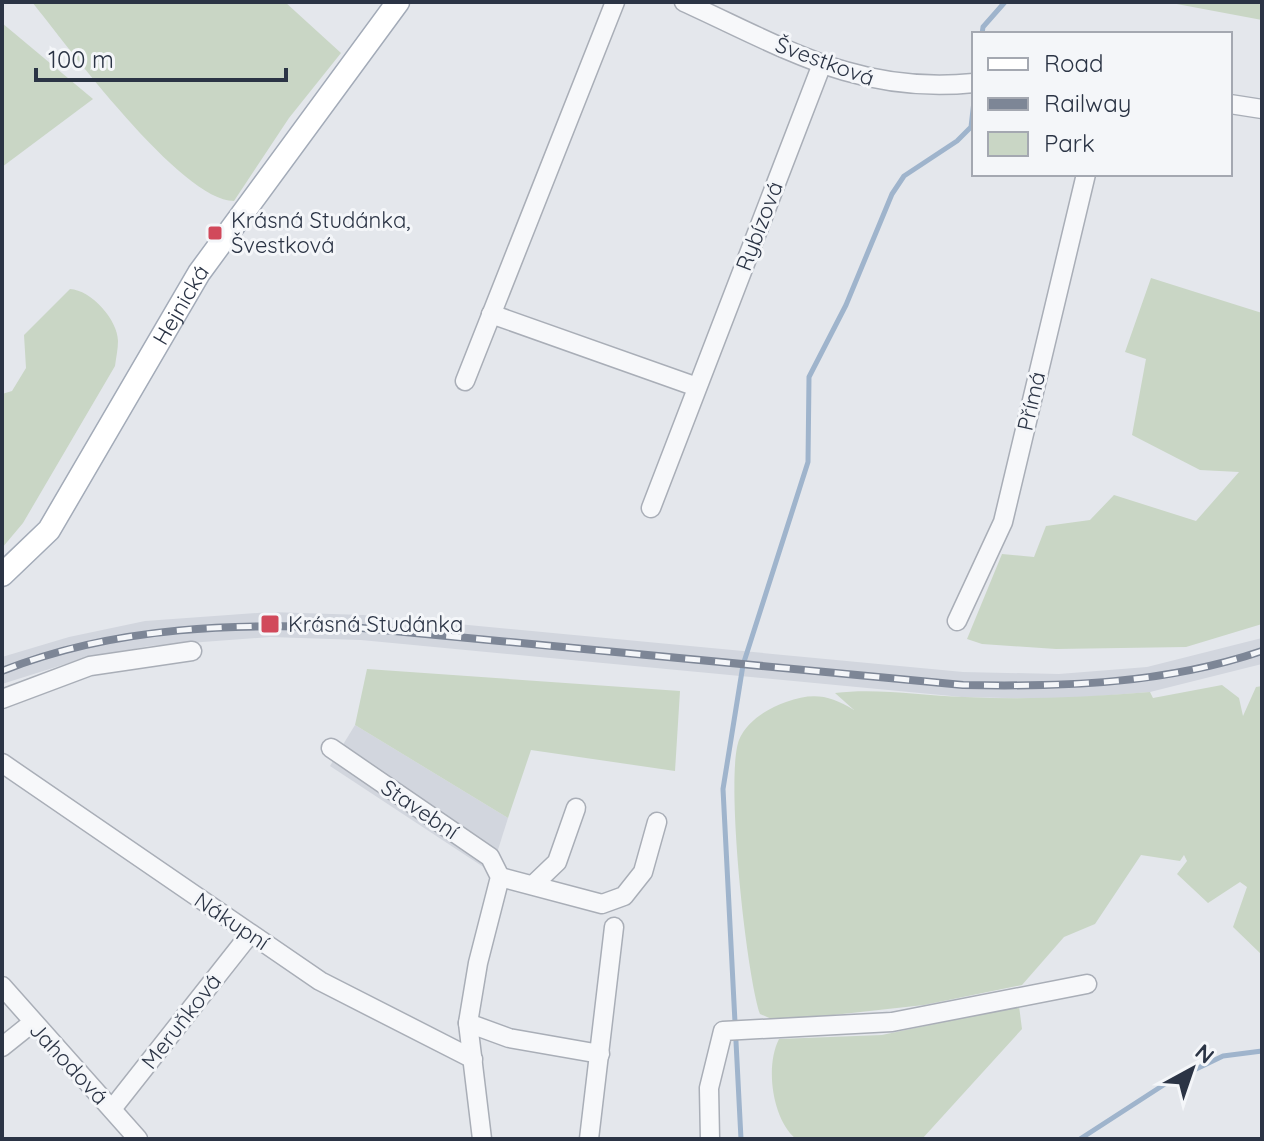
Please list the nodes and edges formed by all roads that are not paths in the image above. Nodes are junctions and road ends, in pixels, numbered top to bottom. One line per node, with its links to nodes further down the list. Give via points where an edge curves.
1 (398, 2): 13 (main road, Hejnická, via 199,273 49,530)
2 (615, 2): 9 (street)
3 (684, 2): 4 (street, Švestková)
4 (822, 64): 5 (street, Švestková, via 875,81 929,88); 11 (street, Rybízová)
5 (972, 83)
6 (1232, 104): 7 (street)
7 (1262, 109)
8 (1086, 176): 14 (street, Přímá, via 1003,522)
9 (491, 314): 10 (street); 11 (street)
10 (465, 381)
11 (697, 387): 12 (street, Rybízová)
12 (651, 508)
13 (2, 575)
14 (957, 621)
15 (192, 651): 16 (street, via 90,666)
16 (2, 699)
17 (331, 748): 21 (street, Stavební, via 490,857)
18 (2, 763): 24 (street, Nákupní)
19 (576, 808): 22 (street, via 557,862)
20 (657, 822): 22 (street, via 643,872 624,896 602,904)
21 (500, 877): 22 (street); 28 (street)
22 (533, 885)
23 (614, 927): 30 (street)
24 (250, 934): 31 (street, Nákupní, via 320,981); 32 (street, Meruňková)
25 (1087, 984): 36 (street, via 892,1022 723,1031 709,1088)
26 (2, 986): 27 (street, Jahodová)
27 (32, 1023): 29 (street); 32 (street, Jahodová)
28 (468, 1023): 30 (street, via 509,1038); 31 (street)
29 (2, 1047)
30 (600, 1054): 35 (street)
31 (473, 1059): 34 (street)
32 (112, 1109): 33 (street, Jahodová)
33 (138, 1139)
34 (482, 1139)
35 (589, 1139)
36 (710, 1139)

